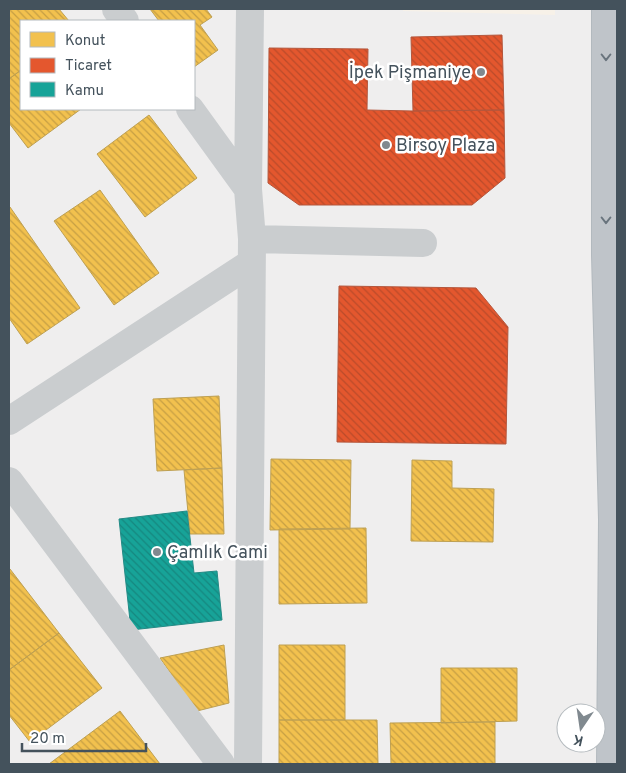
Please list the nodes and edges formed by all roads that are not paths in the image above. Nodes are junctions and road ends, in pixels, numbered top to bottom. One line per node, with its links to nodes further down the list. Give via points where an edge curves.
1 (116, 9): 4 (street)
2 (250, 9): 6 (street)
3 (606, 9): 13 (highway, one-way to 13, via 606,255 613,519)
4 (124, 20)
5 (191, 110): 6 (street)
6 (248, 189): 8 (street)
7 (423, 243): 8 (street)
8 (251, 251): 9 (street); 12 (street)
9 (9, 421)
10 (9, 481): 11 (street)
11 (221, 764)
12 (248, 764)
13 (611, 764)

